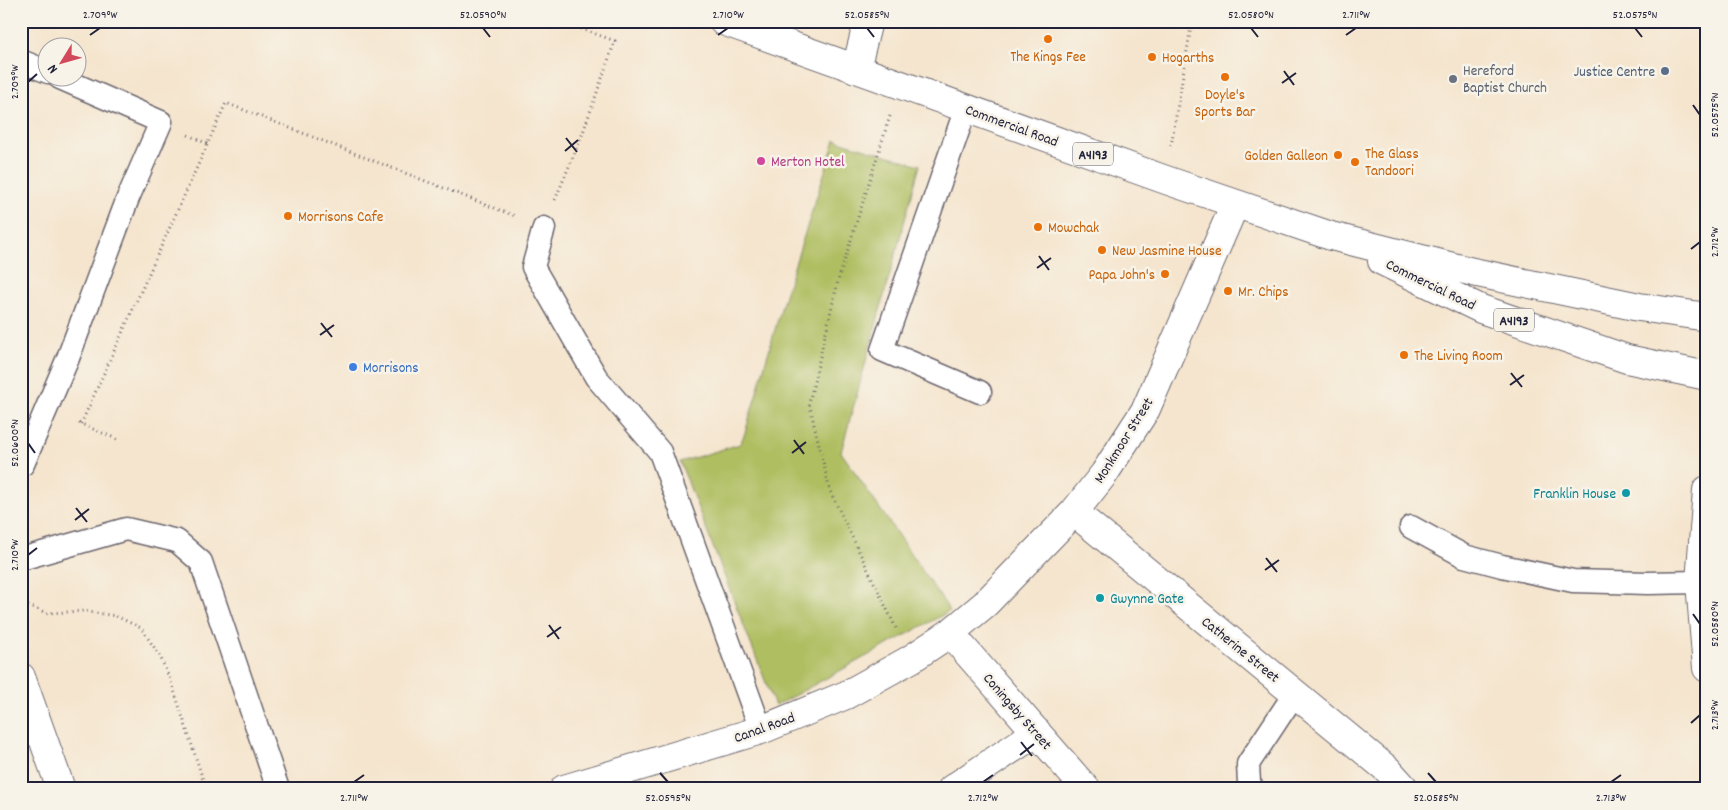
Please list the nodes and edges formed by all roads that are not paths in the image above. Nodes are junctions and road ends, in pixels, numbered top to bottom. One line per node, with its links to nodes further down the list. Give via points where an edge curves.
1 (723, 21): 5 (main road, Commercial Road / A4193)
2 (868, 21): 5 (main road)
3 (21, 61): 4 (lane)
4 (38, 68)
5 (856, 69): 7 (main road, Commercial Road / A4193)
6 (83, 88): 14 (lane, via 161,122 128,198 68,358)
7 (966, 108): 8 (main road, Commercial Road / A4193); 13 (lane, via 882,350)
8 (1234, 204): 10 (main road, Commercial Road / A4193); 16 (main road, Monkmoor Street, via 1146,409 1104,474)
9 (544, 228): 24 (lane, via 533,267 596,377 660,452)
10 (1331, 236): 11 (main road, Commercial Road / A4193, via 1493,276 1639,307); 12 (main road, Commercial Road / A4193, via 1481,308 1627,359)
11 (1707, 317)
12 (1707, 376)
13 (980, 392)
14 (22, 463)
15 (1707, 490): 19 (main road)
16 (1074, 512): 20 (main road, Monkmoor Street, via 985,604); 23 (main road, Catherine Street)
17 (1411, 527): 19 (lane, via 1464,556 1573,581)
18 (21, 559): 28 (lane, via 126,529 177,541 201,562)
19 (1700, 582): 21 (main road)
20 (950, 634): 24 (main road, Canal Road, via 846,695); 25 (main road, Coningsby Street)
21 (1707, 668)
22 (21, 677): 26 (main road)
23 (1295, 693): 32 (lane, via 1248,764 1249,783); 33 (main road, Catherine Street, via 1388,770)
24 (761, 730): 29 (main road, Canal Road)
25 (1037, 732): 30 (main road); 31 (main road, Coningsby Street)
26 (31, 734): 27 (main road)
27 (61, 789)
28 (278, 789)
29 (564, 789)
30 (952, 789)
31 (1086, 789)
32 (1253, 789)
33 (1405, 789)

